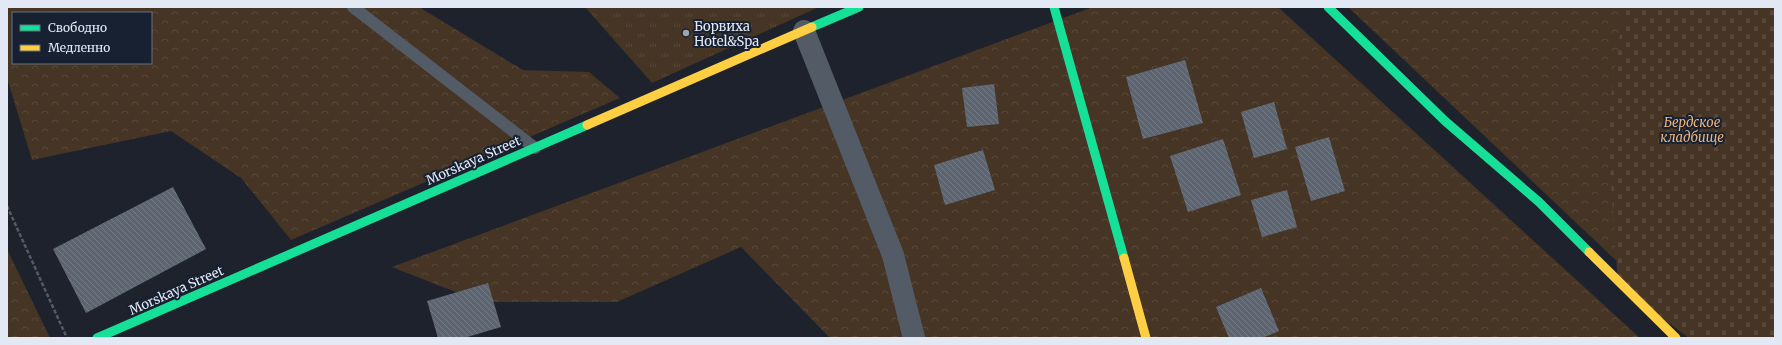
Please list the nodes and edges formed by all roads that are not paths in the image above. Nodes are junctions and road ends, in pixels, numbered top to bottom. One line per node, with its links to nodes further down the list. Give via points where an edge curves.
1 (353, 7): 6 (lane)
2 (859, 7): 5 (street, Morskaya Street)
3 (1054, 7): 9 (street)
4 (1328, 7): 10 (street, via 1445,121 1539,202)
5 (804, 31): 6 (street, Morskaya Street); 8 (street, via 893,254)
6 (535, 148): 7 (street, Morskaya Street)
7 (97, 338)
8 (914, 338)
9 (1146, 338)
10 (1676, 338)

